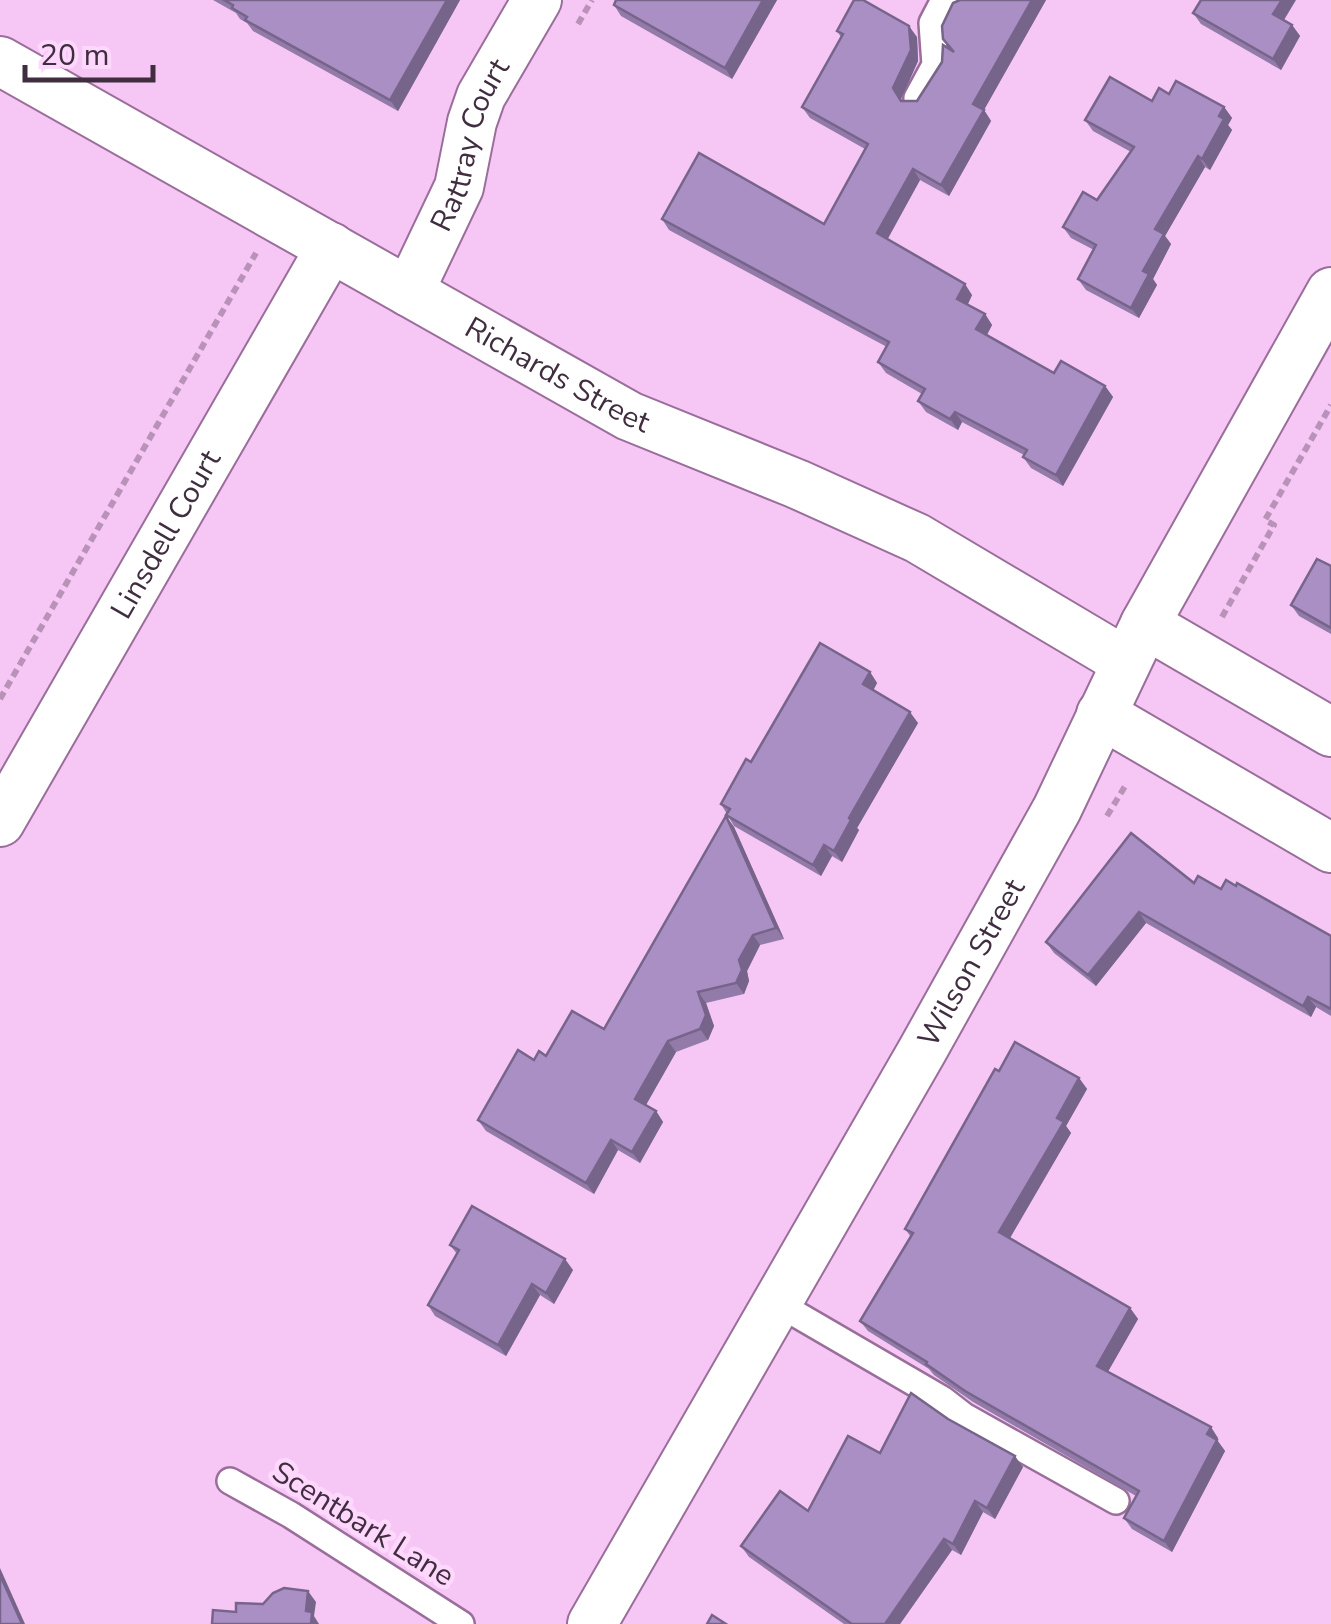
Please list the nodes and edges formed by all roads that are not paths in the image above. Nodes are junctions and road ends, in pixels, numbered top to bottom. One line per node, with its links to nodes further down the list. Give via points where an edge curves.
1 (537, 0): 6 (street, Rattray Court, via 482,96 460,186)
2 (944, 0): 4 (lane, via 932,23 935,65)
3 (0, 61): 5 (street, Richards Street)
4 (917, 98)
5 (331, 247): 6 (street, Richards Street); 11 (street, Linsdell Court)
6 (409, 292): 8 (street, Richards Street, via 629,416 917,538)
7 (1331, 292): 8 (street, Wilson Street)
8 (1135, 643): 9 (street, Wilson Street); 10 (street, Richards Street)
9 (1101, 714): 12 (street); 13 (street, Wilson Street, via 1056,810)
10 (1331, 732)
11 (0, 822)
12 (1331, 848)
13 (776, 1303): 15 (lane); 17 (street, Wilson Street)
14 (230, 1481): 16 (lane, Scentbark Lane)
15 (1116, 1501)
16 (462, 1624)
17 (592, 1624)

